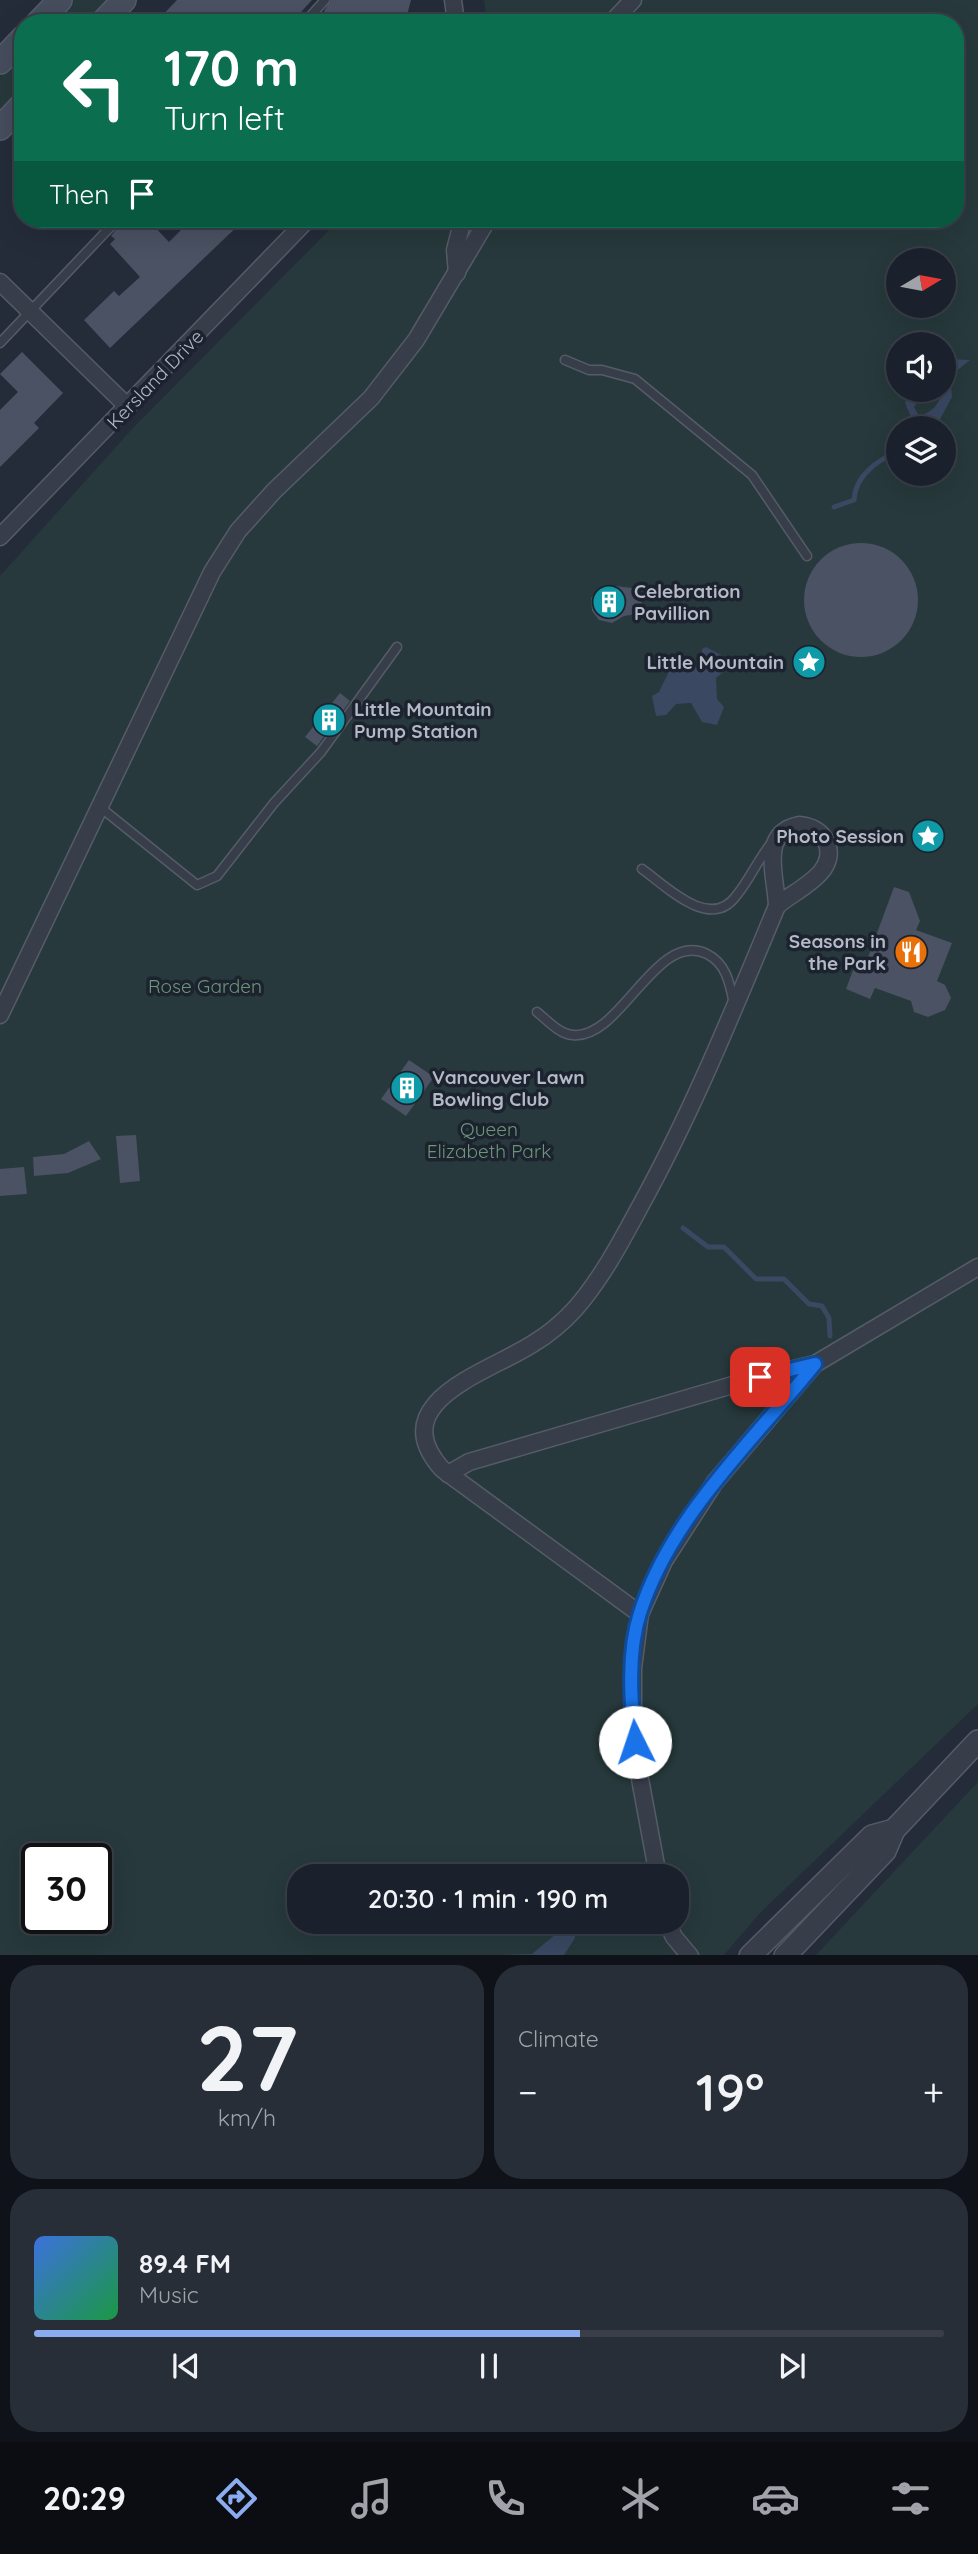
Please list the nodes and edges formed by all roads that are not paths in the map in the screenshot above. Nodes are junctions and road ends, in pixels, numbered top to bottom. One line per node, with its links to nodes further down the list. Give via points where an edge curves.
1 (60, 0): 5 (main road)
2 (124, 0): 6 (main road)
3 (325, 0): 7 (lane)
4 (633, 0): 8 (street)
5 (47, 14)
6 (111, 14)
7 (312, 14)
8 (620, 14)
9 (14, 47): 10 (main road)
10 (0, 62)
11 (14, 113): 12 (main road)
12 (0, 128)
13 (109, 228): 19 (lane)
14 (299, 228): 22 (street, Kersland Drive)
15 (461, 228): 17 (street, via 455,250)
16 (483, 228): 17 (street)
17 (457, 273): 26 (street, via 416,340 371,398 238,531 212,572)
18 (0, 282): 19 (street)
19 (30, 312): 20 (lane); 22 (street)
20 (0, 343)
21 (565, 360): 24 (lane, via 635,379 752,475)
22 (128, 407): 23 (street, Kersland Drive)
23 (0, 537)
24 (807, 556)
25 (397, 647): 26 (lane, via 321,752 216,876 197,885)
26 (100, 807): 32 (street)
27 (775, 839): 28 (lane, via 733,900 718,908 691,905); 29 (street, via 771,858); 29 (street, via 789,827 808,826 824,837 829,856 822,873)
28 (642, 869)
29 (777, 906): 30 (street)
30 (735, 1008): 31 (lane, via 729,978 721,965 698,950 685,950 669,958 585,1034 559,1030); 35 (street, via 671,1151 588,1293 554,1329 452,1388 432,1405 422,1439 428,1454)
31 (537, 1012)
32 (0, 1015)
33 (978, 1267): 34 (street)
34 (815, 1364): 35 (street, via 469,1462); 36 (street, via 715,1482 663,1561)
35 (447, 1474): 36 (street)
36 (640, 1614): 39 (street, via 633,1715)
37 (978, 1741): 38 (street)
38 (894, 1830): 42 (street, via 872,1836); 43 (street, via 885,1851)
39 (656, 1864)
40 (673, 1934): 41 (street)
41 (690, 1955)
42 (750, 1955)
43 (785, 1955)

